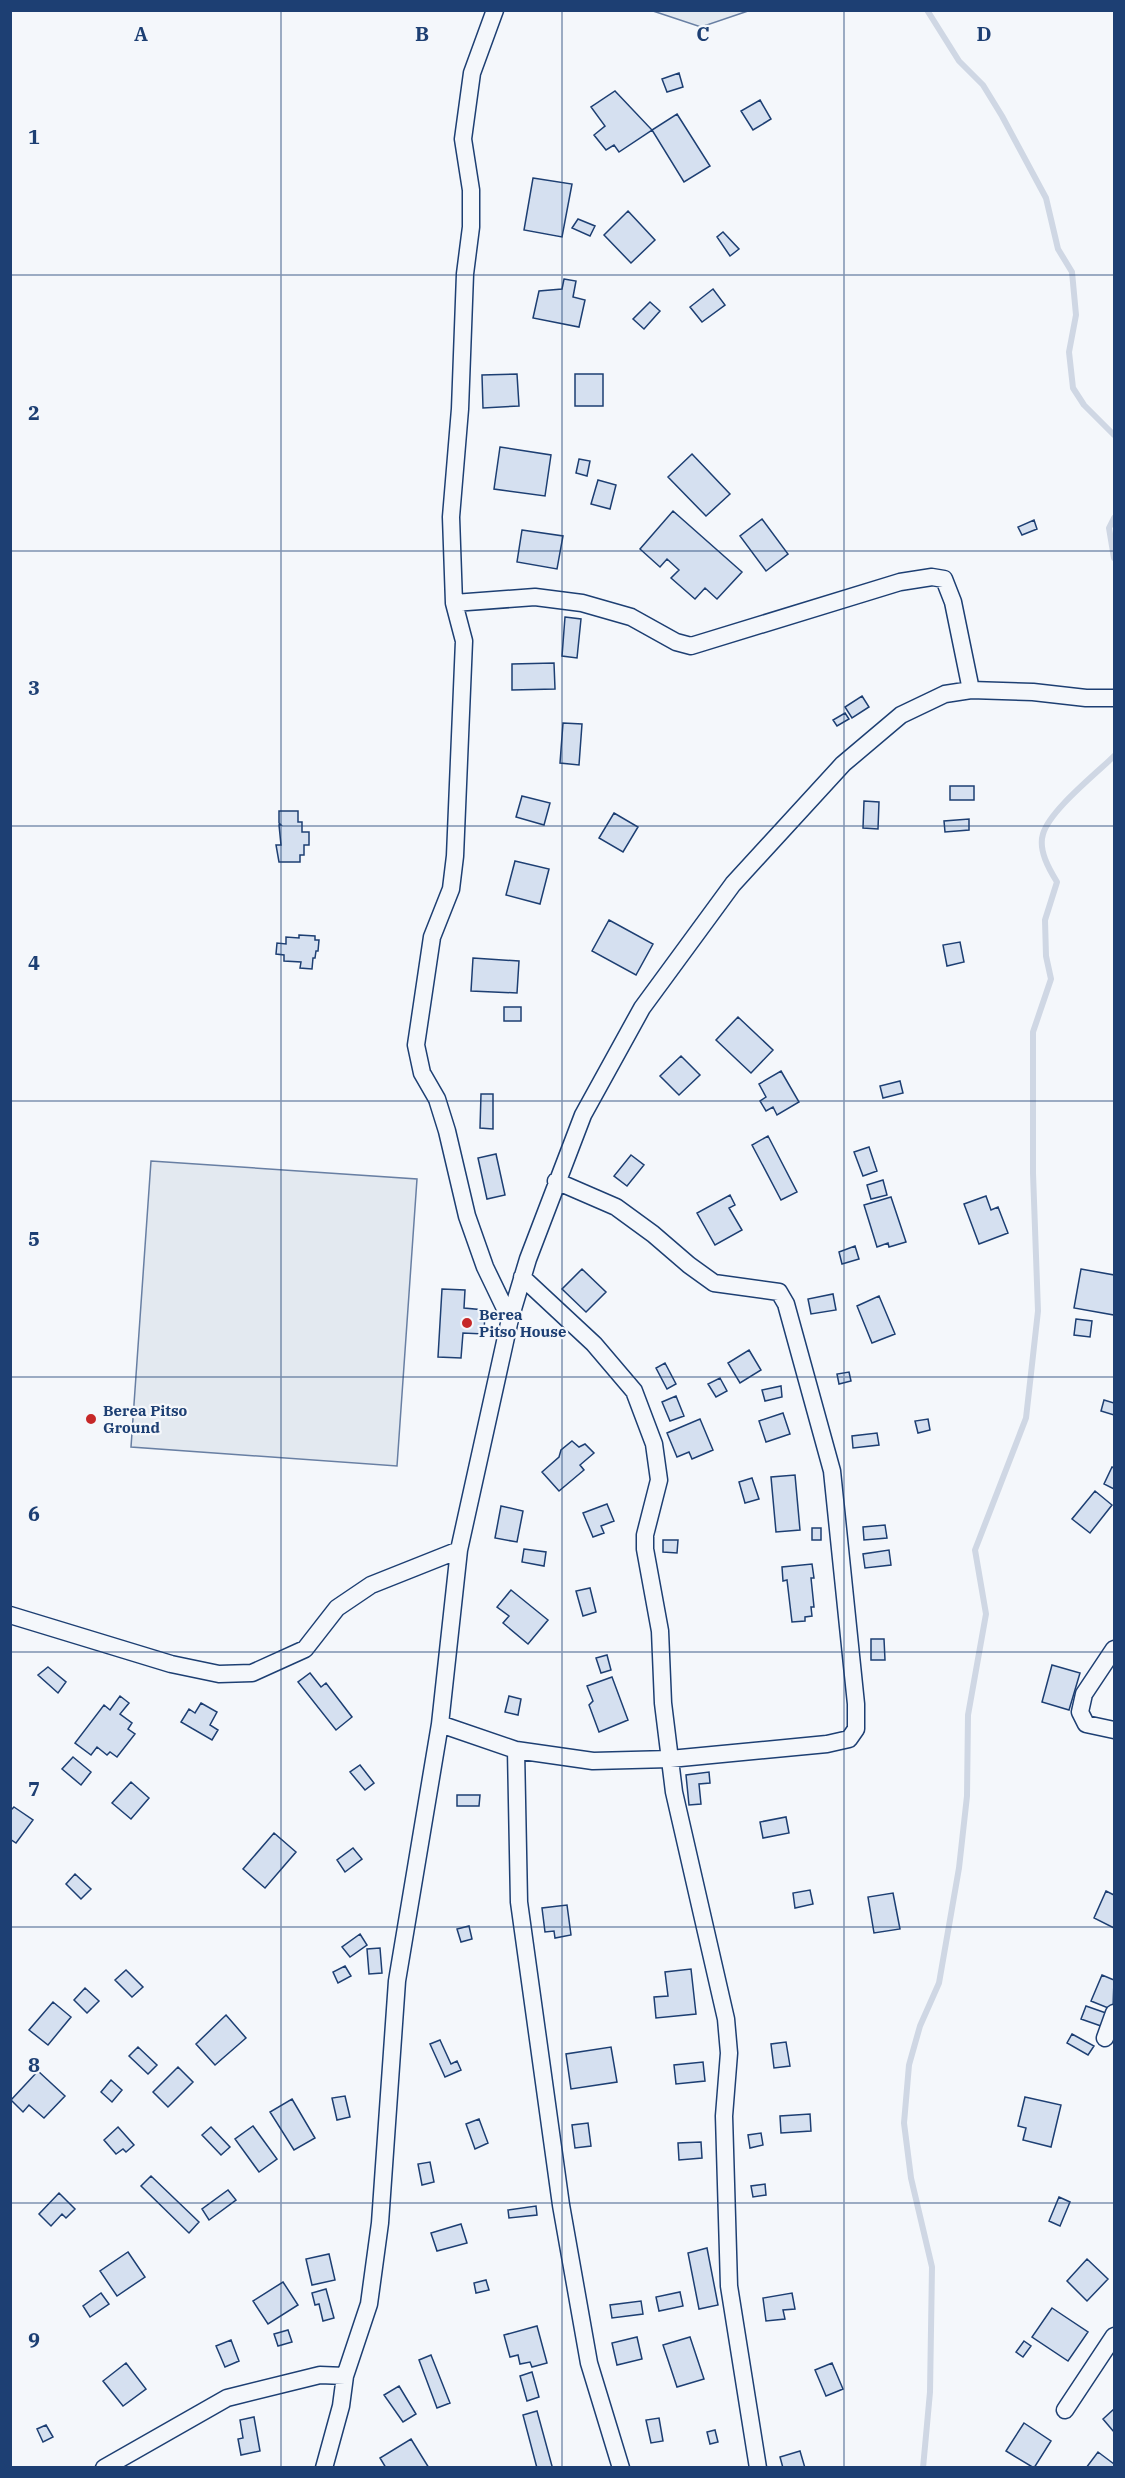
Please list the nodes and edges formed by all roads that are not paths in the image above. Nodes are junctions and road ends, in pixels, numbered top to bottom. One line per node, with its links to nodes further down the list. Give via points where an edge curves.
1 (495, 10): 2 (street, via 472,73 463,139 471,190 471,227 452,517)
2 (454, 603): 3 (street, via 535,597 582,603 631,617 691,646 900,582 944,579 953,602); 7 (street, via 464,640 455,856 451,889 432,937 416,1045 447,1131 467,1216 485,1267)
3 (971, 690): 4 (street); 5 (street, via 945,694 921,704 875,736 843,764 733,884 642,1008 583,1115)
4 (1114, 698)
5 (556, 1181): 6 (street); 14 (street, via 616,1207 714,1283 779,1292 786,1304 832,1471 856,1729 849,1739 827,1744)
6 (522, 1277): 7 (street); 14 (street, via 616,1368 634,1391 654,1444 659,1480 645,1549 660,1631)
7 (510, 1319): 8 (street)
8 (459, 1550): 9 (street, via 371,1585 337,1608 305,1648 252,1673 219,1674 171,1664); 11 (street)
9 (10, 1615)
10 (1114, 1649): 12 (street, via 1084,1694 1080,1712 1086,1724)
11 (440, 1724): 13 (street); 18 (street, via 397,1981 380,2223 369,2304)
12 (1114, 1730)
13 (516, 1750): 14 (street, via 593,1761); 22 (street, via 519,1902 561,2205 589,2363)
14 (670, 1759): 23 (street, via 674,1792 726,2019 729,2053 724,2116 729,2286)
15 (1114, 2013): 16 (street)
16 (1105, 2038)
17 (1114, 2336): 19 (street)
18 (345, 2376): 20 (street, via 320,2375 227,2398); 21 (street)
19 (1065, 2410)
20 (104, 2468)
21 (324, 2468)
22 (621, 2468)
23 (758, 2468)

